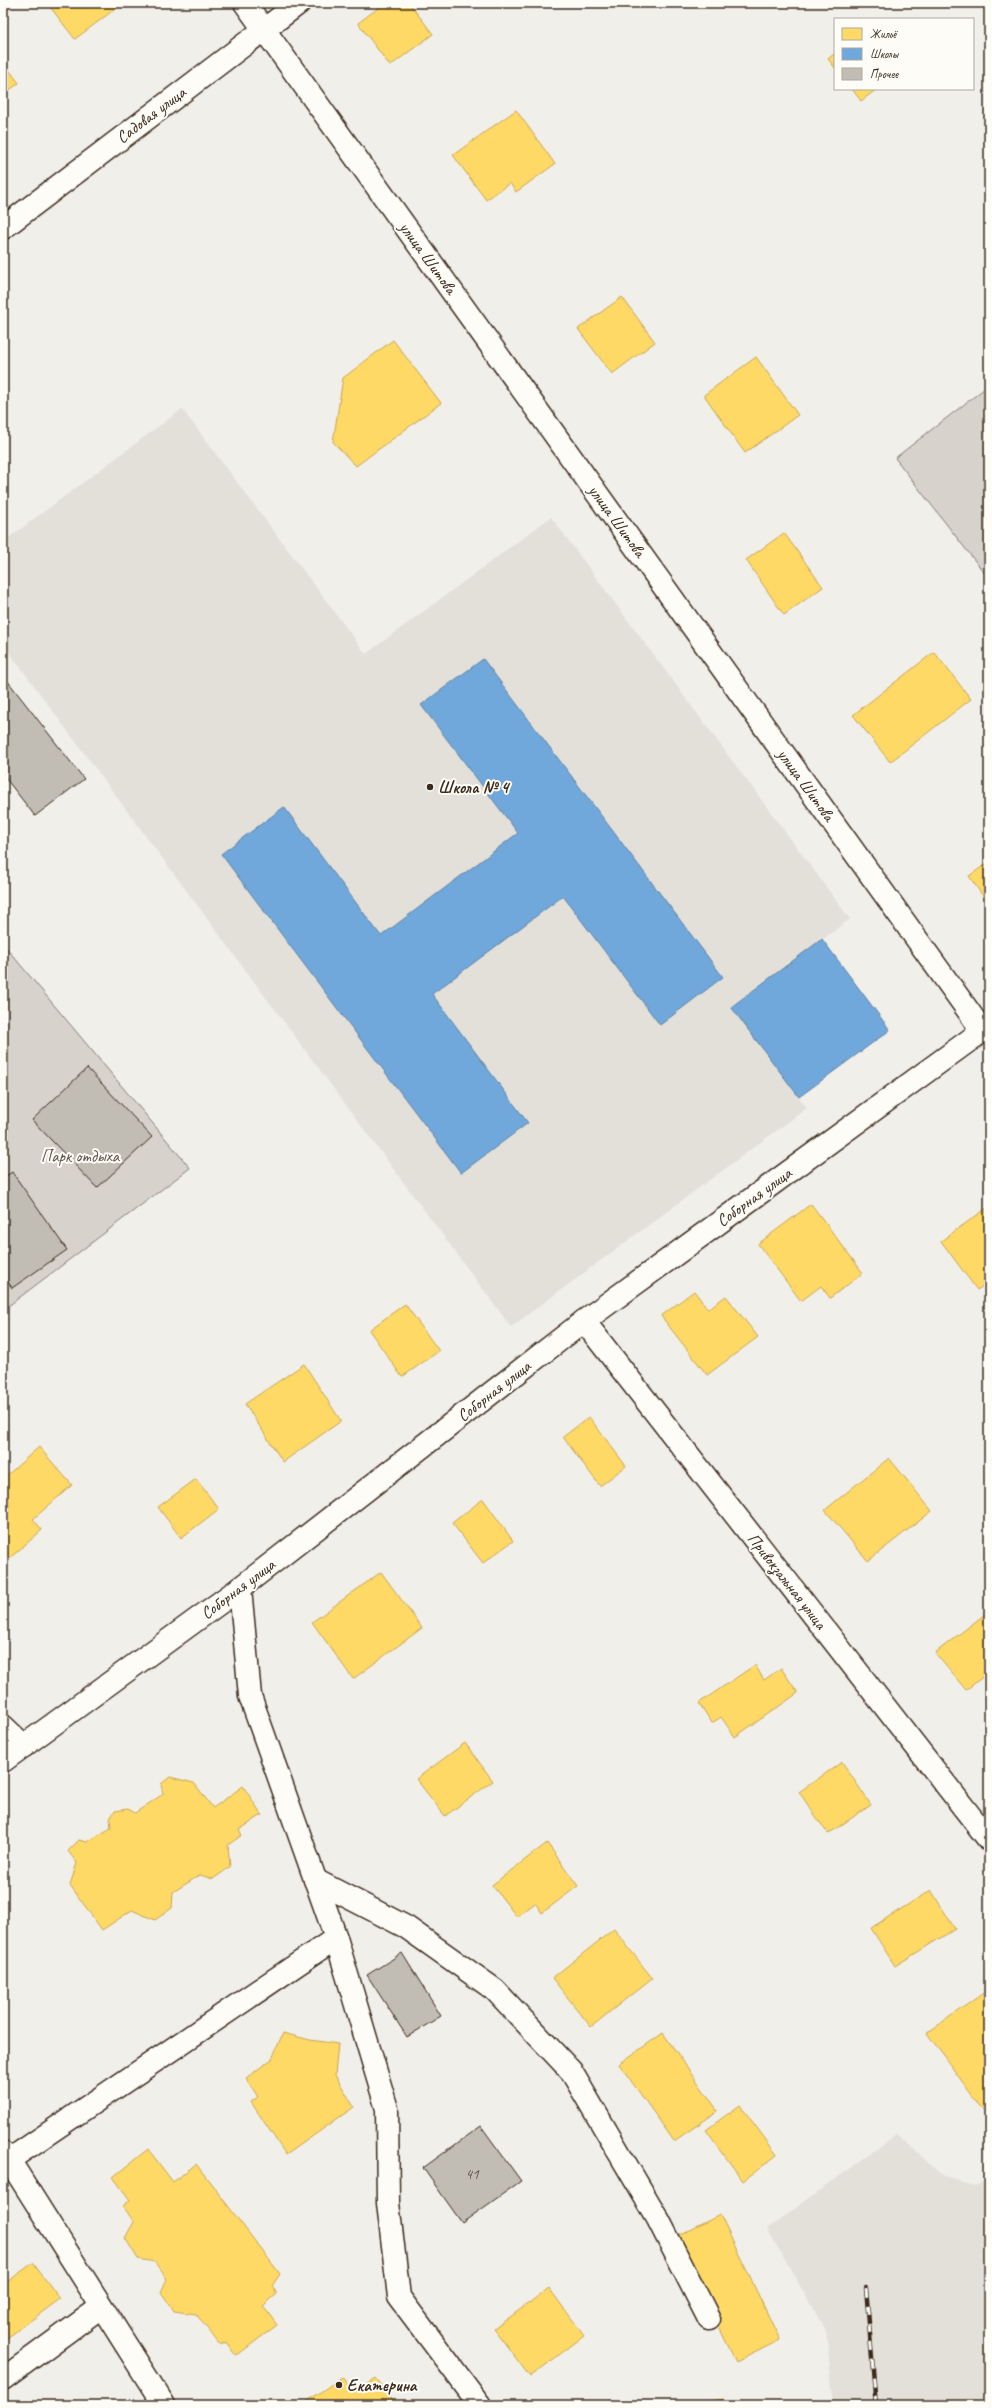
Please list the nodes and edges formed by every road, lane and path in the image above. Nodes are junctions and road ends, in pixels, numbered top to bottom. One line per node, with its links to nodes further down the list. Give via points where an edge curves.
1 (245, 3): 3 (street, улица Шитова)
2 (299, 3): 3 (street, Садовая улица)
3 (264, 30): 4 (street, Садовая улица); 5 (street, улица Шитова)
4 (3, 228)
5 (987, 1032): 6 (street, Соборная улица)
6 (584, 1321): 7 (street, Соборная улица); 11 (street, Привокзальная улица)
7 (240, 1588): 9 (street, Соборная улица); 12 (street, via 250,1696)
8 (3, 1726): 9 (street)
9 (24, 1746): 10 (street, Соборная улица)
10 (3, 1761)
11 (989, 1840)
12 (315, 1880): 13 (street); 16 (street, via 406,1927 495,1990 571,2071 658,2219)
13 (336, 1938): 14 (street); 19 (street, via 387,2109 388,2203 399,2297)
14 (5, 2159): 15 (street)
15 (101, 2307): 17 (street); 18 (street)
16 (709, 2319)
17 (3, 2379)
18 (164, 2405)
19 (480, 2405)

